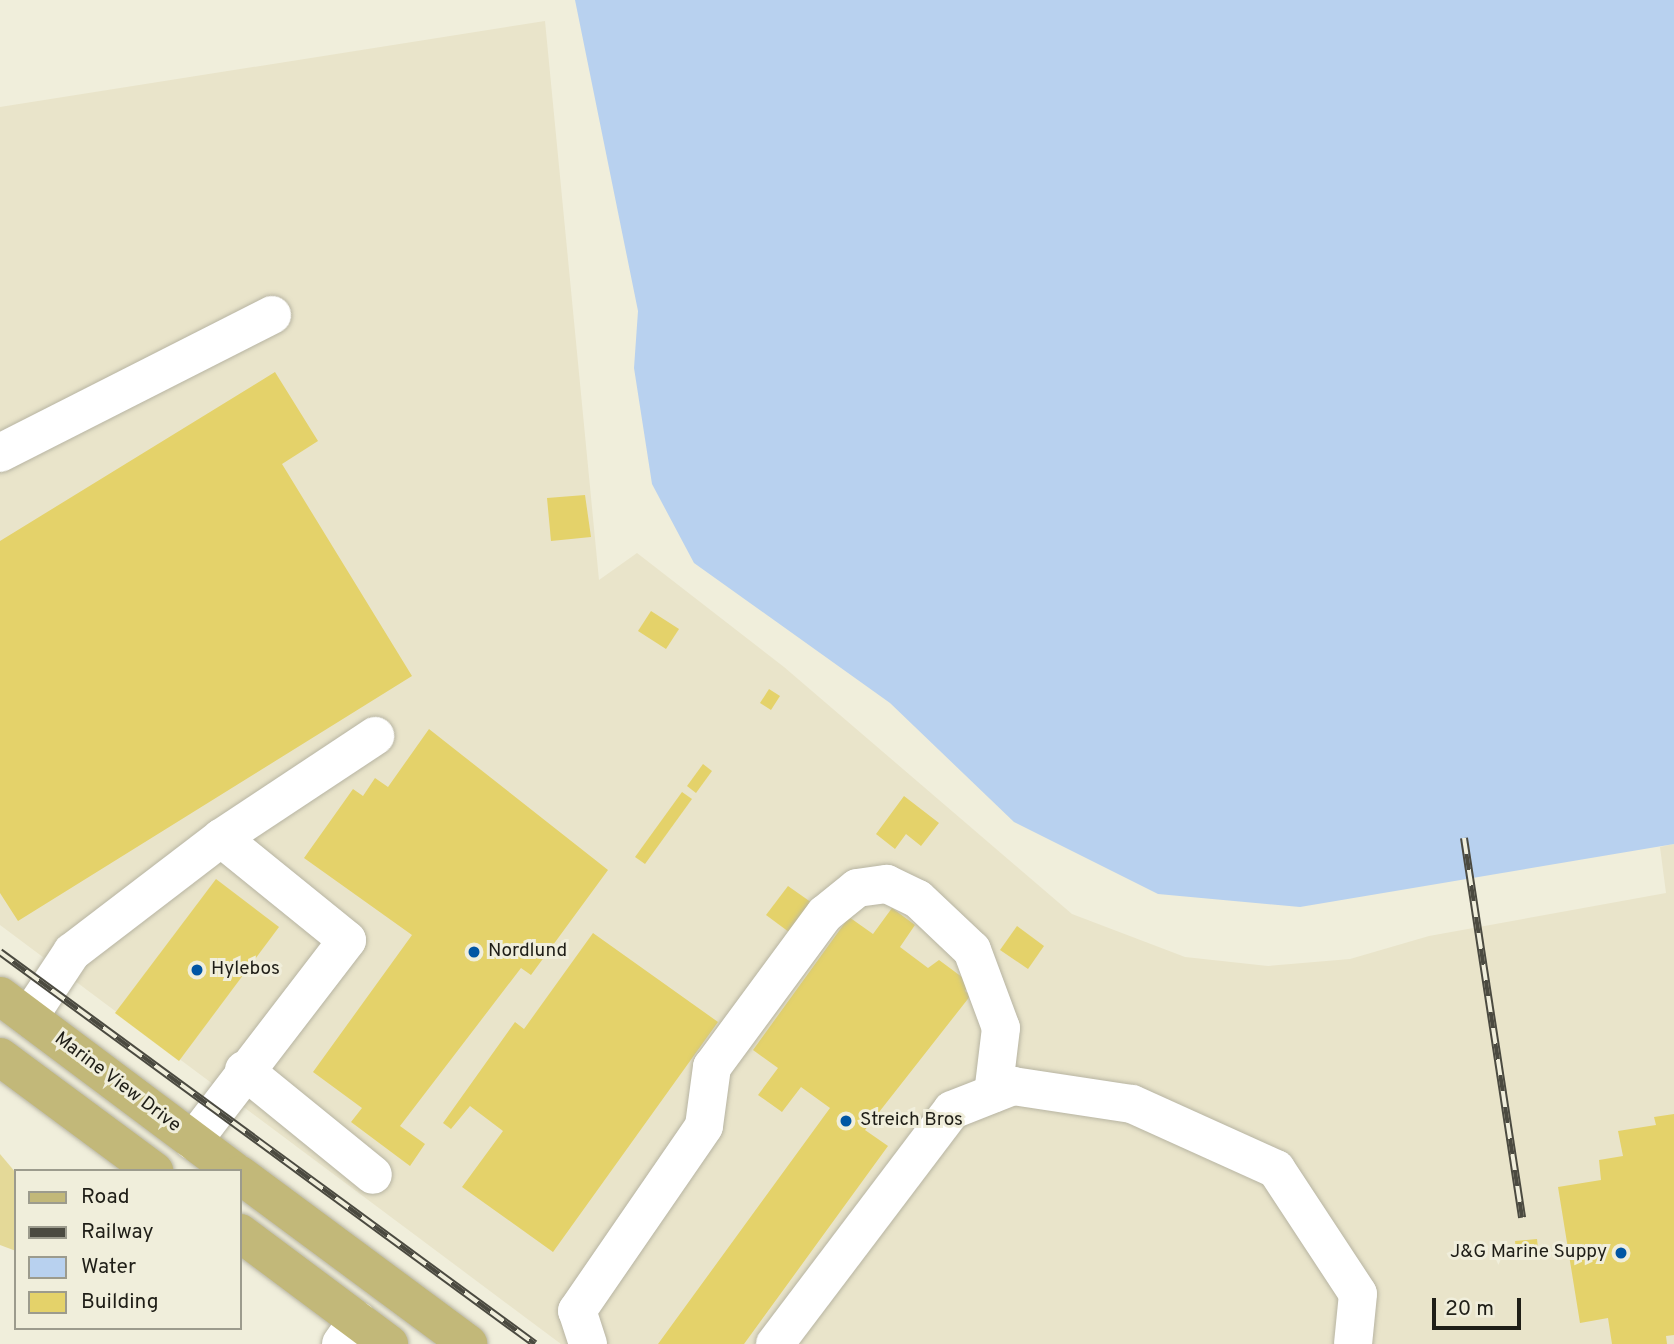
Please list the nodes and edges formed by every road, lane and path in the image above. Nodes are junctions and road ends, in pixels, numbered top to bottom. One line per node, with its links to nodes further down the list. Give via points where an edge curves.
1 (272, 315): 2 (lane)
2 (0, 453)
3 (375, 736): 4 (lane)
4 (220, 838): 5 (lane, via 72,952); 7 (lane, via 347,940)
5 (14, 1006): 9 (main road, Marine View Drive)
6 (0, 1058): 10 (main road)
7 (244, 1070): 9 (lane); 12 (lane)
8 (993, 1094): 18 (lane, via 1000,1028 972,950 918,899 887,884 857,888 825,914 712,1067 704,1126 577,1311); 19 (lane, via 952,1110); 20 (lane, via 1013,1086 1132,1104 1276,1169 1321,1227 1358,1294)
9 (193, 1140): 11 (main road, Marine View Drive)
10 (151, 1169)
11 (231, 1169)
12 (373, 1175)
13 (242, 1176): 17 (main road)
14 (242, 1235): 15 (main road)
15 (349, 1332): 16 (main road)
16 (389, 1344)
17 (468, 1344)
18 (588, 1344)
19 (775, 1344)
20 (1353, 1344)

